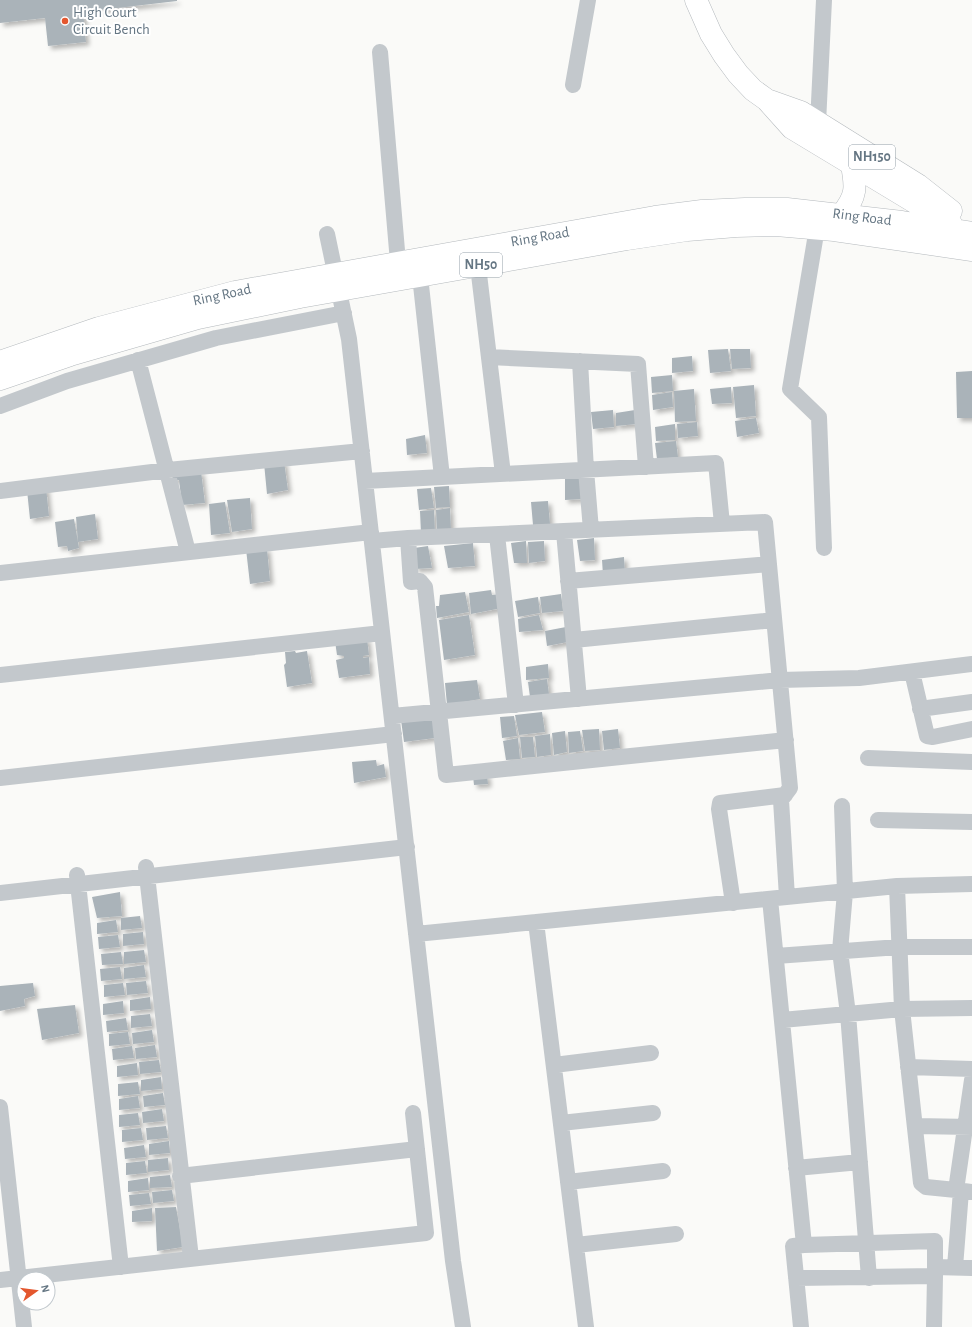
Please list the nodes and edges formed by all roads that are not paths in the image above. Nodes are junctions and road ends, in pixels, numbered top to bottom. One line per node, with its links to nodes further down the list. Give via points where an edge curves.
1 (588, 0): 5 (street)
2 (696, 0): 6 (highway, NH150, via 711,34 724,55 753,90)
3 (824, 0): 7 (street)
4 (380, 52): 13 (street)
5 (573, 85)
6 (767, 100): 7 (highway, NH150, via 801,112); 8 (highway, NH150, via 792,128)
7 (818, 123): 12 (highway, NH150, via 918,185 956,215)
8 (852, 165): 9 (highway, via 854,194 851,203); 12 (highway, NH150)
9 (842, 214): 12 (highway, Ring Road / NH50); 13 (highway, Ring Road / NH50, via 773,209 702,211)
10 (817, 228): 12 (highway, Ring Road / NH50, via 900,238); 14 (highway, Ring Road / NH50, via 776,225 688,230); 38 (street, via 790,389 819,417)
11 (327, 234): 16 (street)
12 (970, 238)
13 (398, 262): 16 (highway, Ring Road / NH50)
14 (478, 266): 15 (highway, Ring Road / NH50); 18 (street)
15 (420, 276): 16 (highway, Ring Road / NH50); 29 (street)
16 (337, 282): 17 (street); 21 (highway, Ring Road / NH50, via 235,292 184,304 99,328); 22 (highway, Ring Road / NH50, via 198,318 70,355)
17 (344, 313): 19 (street, via 216,338); 24 (street)
18 (489, 356): 20 (street); 28 (street)
19 (138, 360): 23 (street, via 68,381); 26 (street)
20 (580, 361): 25 (street, via 638,364); 27 (street)
21 (0, 362)
22 (0, 379)
23 (0, 406)
24 (362, 451): 26 (street); 30 (street)
25 (646, 467): 27 (street); 32 (street, via 716,463)
26 (168, 470): 31 (street); 39 (street)
27 (586, 470): 28 (street); 33 (street)
28 (502, 474): 29 (street)
29 (442, 477): 30 (street)
30 (365, 481): 36 (street)
31 (0, 491)
32 (722, 524): 33 (street); 40 (street, via 765,522)
33 (591, 530): 34 (street)
34 (564, 532): 35 (street); 42 (street)
35 (497, 535): 37 (street); 52 (street)
36 (372, 537): 37 (street); 39 (street); 44 (street)
37 (408, 538): 54 (street, via 412,582 420,580 425,587)
38 (824, 548)
39 (188, 552): 41 (street)
40 (769, 564): 42 (street); 43 (street)
41 (0, 573)
42 (568, 581): 45 (street)
43 (774, 620): 45 (street); 49 (street)
44 (382, 633): 48 (street); 55 (street)
45 (574, 640): 50 (street)
46 (972, 664): 47 (street)
47 (912, 672): 49 (street, via 859,678); 53 (street)
48 (0, 675)
49 (780, 680): 50 (street); 58 (street)
50 (579, 699): 52 (street)
51 (972, 702): 53 (street)
52 (516, 705): 54 (street)
53 (920, 709): 56 (street, via 925,733 930,737)
54 (439, 712): 55 (street); 58 (street, via 446,776)
55 (392, 716): 57 (street)
56 (972, 729)
57 (394, 734): 61 (street); 66 (street)
58 (786, 740): 62 (street, via 790,788)
59 (868, 758): 60 (street)
60 (972, 762)
61 (0, 778)
62 (785, 795): 74 (street, via 781,800); 76 (street, via 720,803)
63 (842, 806): 72 (street)
64 (878, 820): 65 (street)
65 (972, 822)
66 (406, 843): 67 (street); 78 (street)
67 (147, 872): 68 (street); 102 (street)
68 (77, 880): 69 (street); 73 (street); 110 (street)
69 (0, 884)
70 (972, 884): 71 (street)
71 (896, 886): 72 (street); 79 (street)
72 (845, 892): 74 (street); 81 (street)
73 (0, 893)
74 (787, 897): 75 (street)
75 (770, 899): 76 (street); 82 (street)
76 (733, 902): 77 (street)
77 (536, 922): 78 (street); 88 (street)
78 (416, 934): 122 (street)
79 (899, 947): 80 (street); 81 (street); 84 (street)
80 (972, 947)
81 (840, 951): 82 (street); 85 (street)
82 (776, 956): 86 (street)
83 (972, 1008): 84 (street)
84 (902, 1009): 85 (street); 89 (street)
85 (848, 1014): 86 (street); 99 (street)
86 (782, 1020): 100 (street)
87 (651, 1053): 88 (street)
88 (554, 1065): 95 (street)
89 (908, 1067): 90 (street); 96 (street)
90 (972, 1069)
91 (972, 1080): 97 (street)
92 (0, 1107): 113 (street)
93 (414, 1113): 98 (street)
94 (653, 1113): 95 (street)
95 (561, 1123): 103 (street)
96 (915, 1126): 97 (street); 104 (street, via 923,1186)
97 (969, 1127): 104 (street)
98 (417, 1149): 102 (street); 109 (street, via 426,1233)
99 (860, 1162): 100 (street); 106 (street)
100 (796, 1168): 108 (street)
101 (663, 1171): 103 (street)
102 (180, 1176): 109 (street)
103 (568, 1182): 107 (street)
104 (963, 1191): 111 (street)
105 (676, 1234): 107 (street)
106 (866, 1242): 108 (street); 114 (street, via 935,1241); 118 (street)
107 (576, 1245): 123 (street)
108 (804, 1245): 117 (street, via 793,1246)
109 (191, 1258): 110 (street)
110 (121, 1267): 115 (street)
111 (955, 1267): 112 (street); 114 (street)
112 (972, 1268)
113 (18, 1271)
114 (935, 1272): 118 (street); 125 (street)
115 (56, 1274)
116 (16, 1278): 119 (street)
117 (796, 1278): 118 (street); 124 (street)
118 (869, 1278)
119 (0, 1280)
120 (22, 1311): 121 (street)
121 (24, 1327)
122 (463, 1327)
123 (586, 1327)
124 (801, 1327)
125 (935, 1327)

